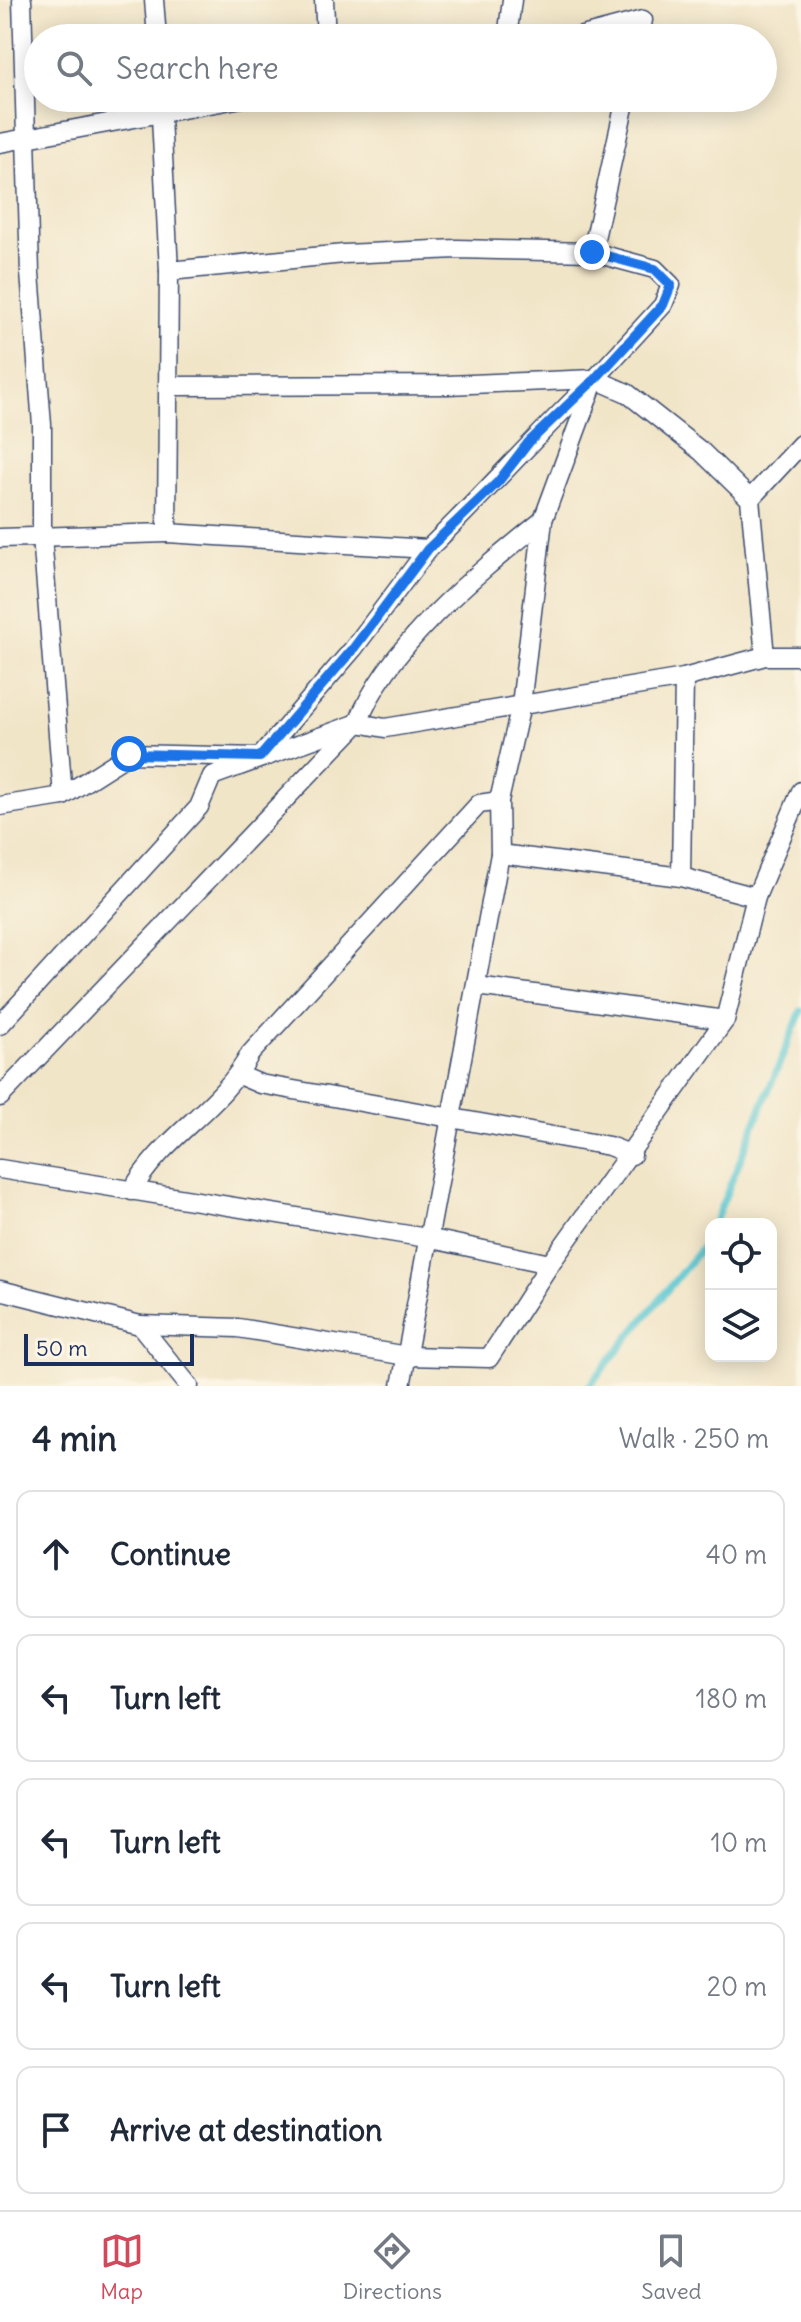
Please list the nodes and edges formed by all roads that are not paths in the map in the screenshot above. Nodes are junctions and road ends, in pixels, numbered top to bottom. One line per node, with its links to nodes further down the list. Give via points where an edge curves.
1 (22, 0): 10 (street)
2 (154, 0): 6 (street)
3 (324, 0): 7 (street)
4 (512, 0): 8 (street)
5 (647, 0): 9 (street)
6 (156, 24)
7 (325, 24)
8 (509, 24)
9 (642, 24)
10 (24, 70)
11 (25, 112): 15 (street)
12 (137, 112): 15 (street)
13 (161, 112): 18 (street)
14 (623, 112): 17 (street)
15 (26, 140): 16 (street); 25 (street, via 42,425)
16 (0, 143)
17 (592, 252): 18 (street, via 457,249 344,254); 19 (street, via 655,269 671,285 663,305)
18 (169, 271): 20 (street)
19 (595, 379): 20 (street); 22 (street, via 627,393 702,452); 23 (street); 27 (street)
20 (169, 386): 24 (street)
21 (801, 444): 22 (street)
22 (750, 499): 28 (street)
23 (543, 520): 31 (street); 32 (street, via 463,586 430,621 368,698)
24 (167, 533): 25 (street); 27 (street)
25 (42, 536): 26 (street); 35 (street)
26 (0, 538)
27 (428, 549): 33 (street, via 353,649)
28 (765, 656): 29 (street); 30 (street)
29 (801, 656)
30 (684, 678): 31 (street); 39 (street)
31 (521, 705): 32 (street, via 385,728); 36 (street)
32 (358, 723): 33 (street); 47 (street)
33 (260, 757): 35 (street, via 129,754); 42 (street, via 212,776 199,807)
34 (801, 791): 40 (street)
35 (63, 796): 37 (street)
36 (499, 801): 38 (street); 46 (street, via 479,804 250,1054)
37 (0, 806)
38 (500, 854): 39 (street); 41 (street)
39 (681, 877): 40 (street)
40 (756, 897): 44 (street)
41 (477, 986): 44 (street); 48 (street)
42 (21, 1002): 43 (street); 45 (street)
43 (0, 1003)
44 (725, 1020): 49 (street)
45 (0, 1025)
46 (239, 1075): 48 (street, via 260,1084); 51 (street, via 145,1166)
47 (0, 1097)
48 (451, 1116): 49 (street); 52 (street)
49 (632, 1155): 53 (street)
50 (0, 1169): 51 (street)
51 (132, 1191): 52 (street)
52 (427, 1238): 53 (street); 56 (street)
53 (550, 1264): 56 (street, via 489,1358)
54 (0, 1290): 55 (street)
55 (140, 1325): 56 (street, via 238,1328); 57 (street)
56 (407, 1356): 58 (street)
57 (189, 1386)
58 (401, 1386)

